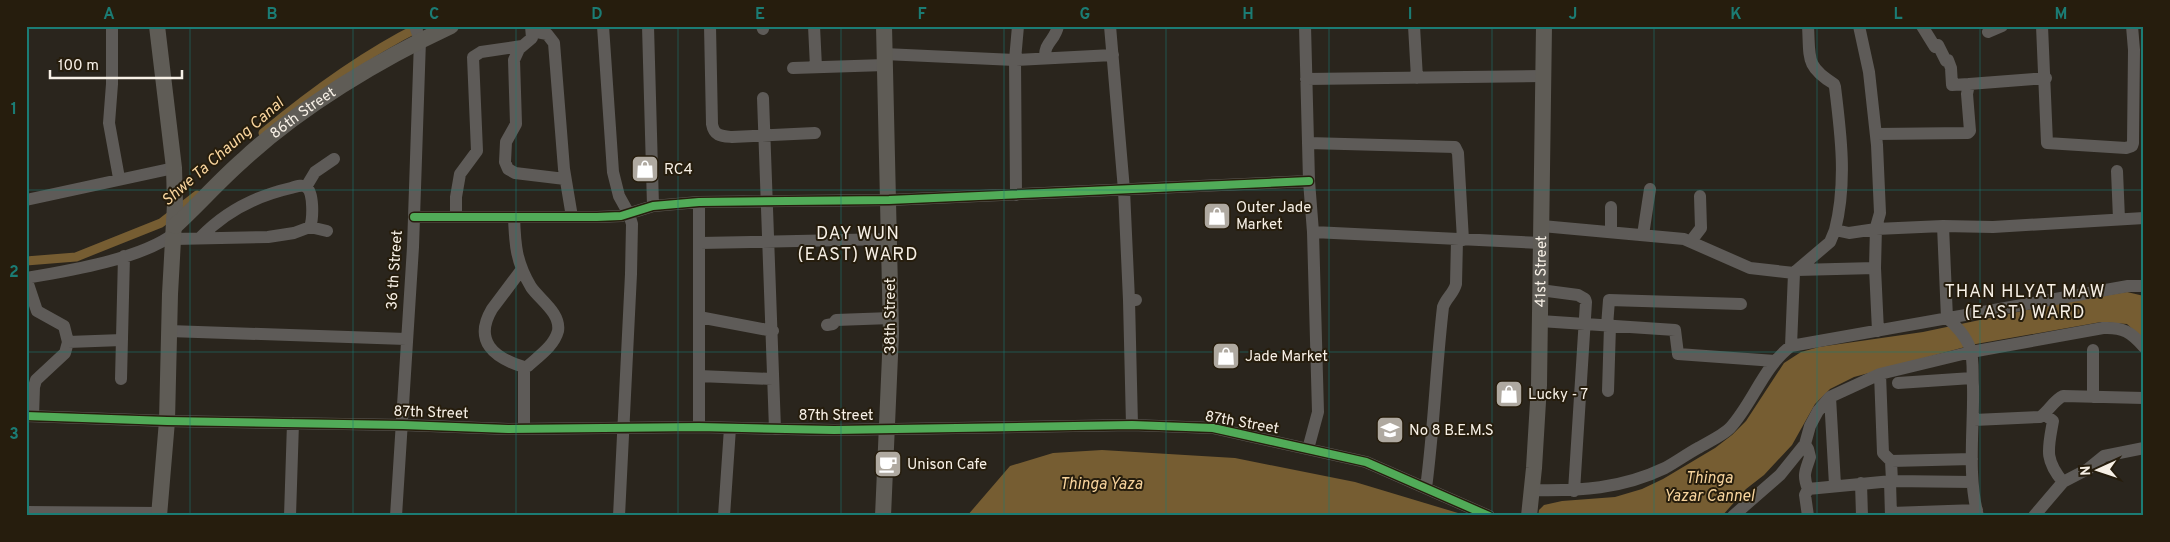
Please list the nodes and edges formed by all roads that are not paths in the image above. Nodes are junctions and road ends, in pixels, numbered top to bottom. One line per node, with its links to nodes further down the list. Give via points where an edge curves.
1 (112, 26): 44 (street, via 109,123)
2 (157, 26): 42 (main road)
3 (451, 26): 23 (main road, 86th Street)
4 (603, 26): 58 (street, via 613,172 619,196)
5 (648, 26): 56 (street)
6 (710, 26): 39 (street, via 713,130 721,136)
7 (814, 26): 29 (street)
8 (884, 26): 27 (main road, 38th Street)
9 (1018, 26): 28 (street)
10 (1058, 26): 26 (street, via 1045,47)
11 (1110, 26): 25 (street)
12 (1305, 26): 34 (street)
13 (1414, 26): 32 (street)
14 (1544, 26): 31 (main road, 41st Street)
15 (1808, 26): 70 (street, via 1811,64 1835,87 1842,146 1842,181 1840,209)
16 (1859, 26): 38 (street)
17 (1922, 26): 35 (street, via 1948,60 1952,85)
18 (2002, 26): 22 (street)
19 (2042, 26): 33 (street)
20 (2132, 26): 33 (street, via 2133,143 2129,148 2047,143)
21 (532, 29): 24 (street, via 532,38); 45 (street, via 547,34 554,43)
22 (1988, 32)
23 (417, 34): 59 (street, 36 th Street); 65 (main road, 86th Street, via 285,125)
24 (522, 46): 45 (street, via 514,60 516,126 506,142 506,166 514,173); 60 (street, via 481,52 473,57 477,151 460,174)
25 (1113, 55): 26 (street); 49 (street)
26 (1045, 58): 28 (street)
27 (884, 60): 28 (street); 29 (street); 53 (main road, 38th Street)
28 (1015, 60): 50 (street)
29 (816, 67): 30 (street)
30 (793, 68)
31 (1544, 76): 32 (street); 66 (main road, 41st Street)
32 (1416, 78): 34 (street)
33 (2046, 78): 35 (street)
34 (1306, 79): 40 (street)
35 (1969, 84): 38 (street, via 1968,133)
36 (763, 98): 39 (street)
37 (815, 133): 39 (street)
38 (1876, 134): 69 (street, via 1880,213)
39 (765, 136): 54 (street)
40 (1308, 143): 46 (street); 77 (street, via 1455,147 1458,153)
41 (334, 159): 47 (street, via 315,172)
42 (174, 168): 44 (street); 65 (main road)
43 (2117, 172): 64 (street)
44 (119, 178): 52 (street)
45 (565, 179): 62 (street)
46 (1309, 181): 49 (street); 72 (street)
47 (306, 187): 68 (street, via 310,191 312,206); 75 (street, via 302,185 274,192 254,200 217,221)
48 (1650, 189): 74 (street)
49 (1124, 190): 50 (street); 125 (street, via 1133,300)
50 (1016, 195): 53 (street)
51 (1700, 196): 79 (street, via 1701,228)
52 (26, 200)
53 (889, 200): 54 (street); 76 (main road, 38th Street)
54 (767, 201): 55 (street); 78 (street)
55 (699, 202): 56 (street); 80 (street)
56 (653, 206): 58 (street)
57 (1611, 208): 73 (street)
58 (629, 214): 62 (street); 127 (street, via 632,247)
59 (414, 217): 60 (street); 100 (street, 36 th Street)
60 (456, 217): 61 (street)
61 (514, 217): 62 (street); 84 (street, via 516,251)
62 (572, 217)
63 (2144, 218): 64 (street)
64 (2119, 219): 67 (street, via 1993,227)
65 (175, 223): 75 (street); 82 (street, via 156,244); 97 (main road)
66 (1542, 226): 73 (street); 81 (main road, 41st Street)
67 (1943, 226): 69 (street); 93 (street)
68 (310, 227): 71 (street); 75 (street, via 268,237)
69 (1876, 229): 70 (street, via 1849,233); 83 (street)
70 (1834, 230): 85 (street, via 1830,242)
71 (328, 231)
72 (1313, 232): 77 (street); 134 (street, via 1318,412)
73 (1611, 232): 74 (street)
74 (1643, 235): 79 (street)
75 (202, 237)
76 (890, 239): 78 (street); 91 (main road, 38th Street)
77 (1460, 240): 81 (street); 142 (street, via 1456,284 1443,307)
78 (769, 241): 80 (street); 98 (street)
79 (1691, 241): 85 (street, via 1750,268)
80 (700, 243): 90 (street)
81 (1542, 243): 88 (main road, 41st Street)
82 (124, 256): 86 (street); 101 (street)
83 (1875, 268): 85 (street); 99 (street)
84 (522, 269): 108 (street, via 558,325 554,341); 108 (street, via 488,315 485,331 490,350 504,360)
85 (1795, 272): 103 (street)
86 (26, 278): 102 (street, via 38,311 64,326)
87 (2144, 286): 93 (street, via 2128,286)
88 (1540, 290): 92 (main road, 41st Street); 94 (street, via 1583,297 1586,302)
89 (1741, 304): 96 (street, via 1609,300)
90 (698, 316): 98 (street); 110 (street)
91 (891, 318): 95 (street, via 836,320); 131 (main road, 38th Street)
92 (1540, 321): 94 (street); 144 (main road, 41st Street)
93 (1951, 321): 99 (street); 105 (street)
94 (1585, 324): 96 (street); 145 (street)
95 (828, 325)
96 (1608, 326): 107 (street, via 1675,330 1677,353 1682,355); 115 (street)
97 (169, 330): 100 (street); 122 (main road)
98 (773, 331): 113 (street)
99 (1878, 331): 103 (street)
100 (406, 339): 124 (street, 36 th Street)
101 (122, 340): 102 (street); 112 (street)
102 (68, 342): 120 (street, via 65,353 36,380)
103 (1791, 346): 107 (street)
104 (2144, 347): 105 (street, via 2132,334 2115,327)
105 (1970, 350): 109 (street); 111 (street)
106 (2093, 350): 116 (street)
107 (1775, 361): 145 (street, via 1744,411 1728,429 1666,468 1631,481)
108 (524, 367): 129 (street)
109 (1880, 374): 117 (street); 136 (street, via 1883,453)
110 (698, 376): 113 (street); 126 (street)
111 (1972, 378): 114 (street); 121 (street)
112 (121, 379)
113 (773, 379): 130 (street)
114 (1898, 383)
115 (1608, 390)
116 (2093, 396): 118 (street); 119 (street, via 2063,396)
117 (1830, 397): 132 (street, via 1818,411); 141 (street)
118 (2144, 398)
119 (2044, 414): 121 (street, via 2030,419); 139 (street, via 2053,421 2049,442 2050,465)
120 (30, 416): 122 (street, 87th Street)
121 (1974, 420): 135 (street)
122 (167, 421): 123 (street, 87th Street); 149 (main road)
123 (293, 423): 124 (street, 87th Street); 151 (street)
124 (403, 424): 129 (street, 87th Street); 152 (street, 36 th Street)
125 (1132, 425): 131 (street, 87th Street); 134 (street, 87th Street, via 1213,428)
126 (698, 427): 127 (street, 87th Street); 128 (street, 87th Street)
127 (622, 428): 129 (street, 87th Street); 153 (street)
128 (730, 428): 130 (street, 87th Street); 154 (street)
129 (524, 429)
130 (775, 429): 131 (street, 87th Street)
131 (886, 429): 155 (main road, 38th Street)
132 (1804, 444): 143 (street, via 1810,457 1805,467); 158 (street, via 1780,475)
133 (2144, 448): 139 (street, via 2104,456)
134 (1308, 449): 142 (street, 87th Street, via 1366,462)
135 (1972, 459): 136 (street); 138 (street)
136 (1891, 461): 137 (street)
137 (1891, 481): 138 (street); 140 (street); 150 (street)
138 (1972, 482): 147 (street)
139 (2063, 482): 161 (street)
140 (1861, 483): 141 (street); 160 (street)
141 (1835, 485): 143 (street)
142 (1426, 488): 156 (street, 87th Street)
143 (1808, 489): 159 (street, via 1805,495)
144 (1532, 490): 145 (street); 157 (main road, 41st Street)
145 (1574, 491)
146 (26, 512): 148 (street)
147 (1978, 513): 150 (street)
148 (46, 514): 149 (street)
149 (159, 514)
150 (1891, 514)
151 (290, 516)
152 (396, 516)
153 (620, 516)
154 (724, 516)
155 (883, 516)
156 (1489, 516)
157 (1529, 516)
158 (1733, 516)
159 (1808, 516)
160 (1862, 516)
161 (2034, 516)

